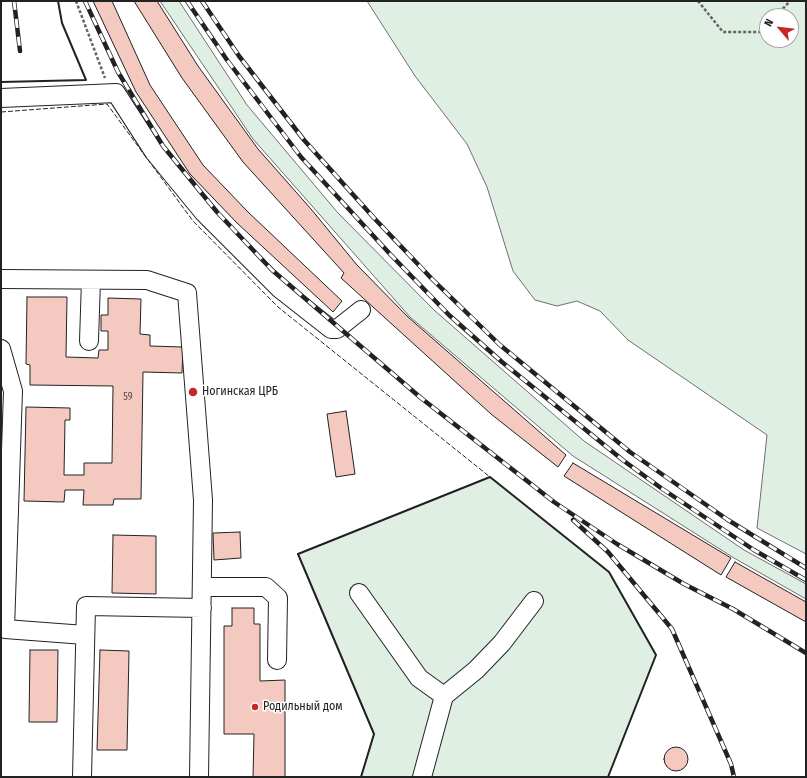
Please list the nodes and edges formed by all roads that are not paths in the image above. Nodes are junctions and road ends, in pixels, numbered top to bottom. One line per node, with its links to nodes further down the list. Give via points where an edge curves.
1 (1, 98): 4 (lane, via 116,93 154,152 204,213 280,289 331,329 337,329)
2 (1, 279): 3 (lane)
3 (91, 280): 5 (lane); 7 (lane, via 147,280 187,293 203,500)
4 (361, 310)
5 (89, 341)
6 (1, 349): 11 (lane, via 13,391 5,629)
7 (202, 587): 10 (lane); 12 (lane, via 266,587 278,598)
8 (359, 593): 13 (lane, via 419,678)
9 (534, 601): 13 (lane, via 502,644 476,670)
10 (202, 608): 11 (lane, via 86,606); 15 (lane)
11 (85, 635): 14 (lane)
12 (277, 660)
13 (444, 696): 16 (lane)
14 (82, 777)
15 (199, 777)
16 (422, 777)

